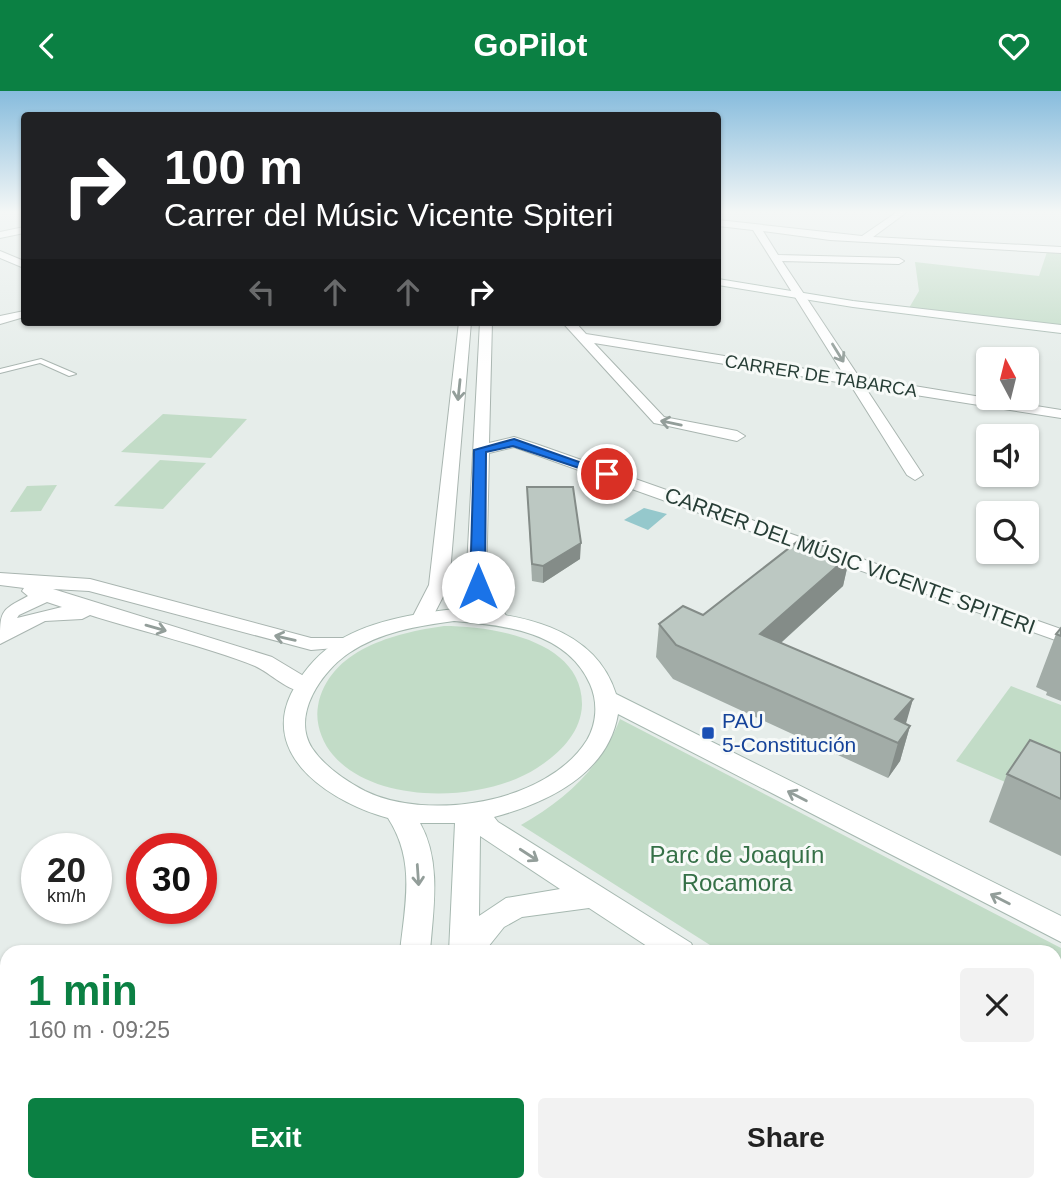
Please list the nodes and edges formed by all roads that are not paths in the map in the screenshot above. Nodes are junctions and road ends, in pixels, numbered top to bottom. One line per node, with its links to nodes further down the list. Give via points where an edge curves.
1 (779, 263): 3 (street)
2 (721, 283): 3 (street)
3 (801, 296): 9 (street); 13 (street, one-way to 13)
4 (21, 315): 5 (street)
5 (0, 320)
6 (465, 326): 25 (street, one-way to 25, via 439,585)
7 (486, 326): 16 (street)
8 (572, 326): 10 (street)
9 (1061, 329)
10 (582, 337): 13 (street, CARRER DE TABARCA); 15 (street, one-way to 10, via 659,420)
11 (0, 371): 12 (lane, via 40,361)
12 (72, 375)
13 (857, 382): 14 (street, CARRER DE TABARCA); 17 (street)
14 (1061, 414)
15 (737, 436)
16 (480, 450): 24 (street, via 476,586); 27 (street, CARRER DEL MÚSIC VICENTE SPITERI, via 514,442 531,447)
17 (915, 475)
18 (0, 579): 19 (street); 21 (street)
19 (97, 587): 21 (street); 29 (street, one-way to 19, via 311,645)
20 (0, 592): 22 (street)
21 (44, 594): 22 (street); 23 (street)
22 (12, 611): 26 (street)
23 (107, 614): 28 (street, via 66,611 36,618); 30 (street, one-way to 30, via 264,662)
24 (497, 617): 25 (street); 31 (street, via 552,634 585,657 600,677)
25 (422, 618): 29 (street, via 393,624)
26 (0, 629)
27 (1061, 636)
28 (0, 638)
29 (352, 642): 30 (street, via 330,656)
30 (304, 686): 32 (street, via 294,717 300,749 329,783 346,795)
31 (607, 699): 33 (street, via 605,728 587,760 549,789); 35 (street, one-way to 31)
32 (398, 812): 33 (street); 36 (street, one-way to 36, via 412,835 417,859)
33 (473, 813): 34 (street, one-way to 34, via 489,829); 37 (street, via 466,842)
34 (593, 896): 38 (street, via 516,906 494,919); 39 (street)
35 (1061, 930)
36 (416, 945)
37 (465, 945)
38 (471, 945)
39 (669, 945)

